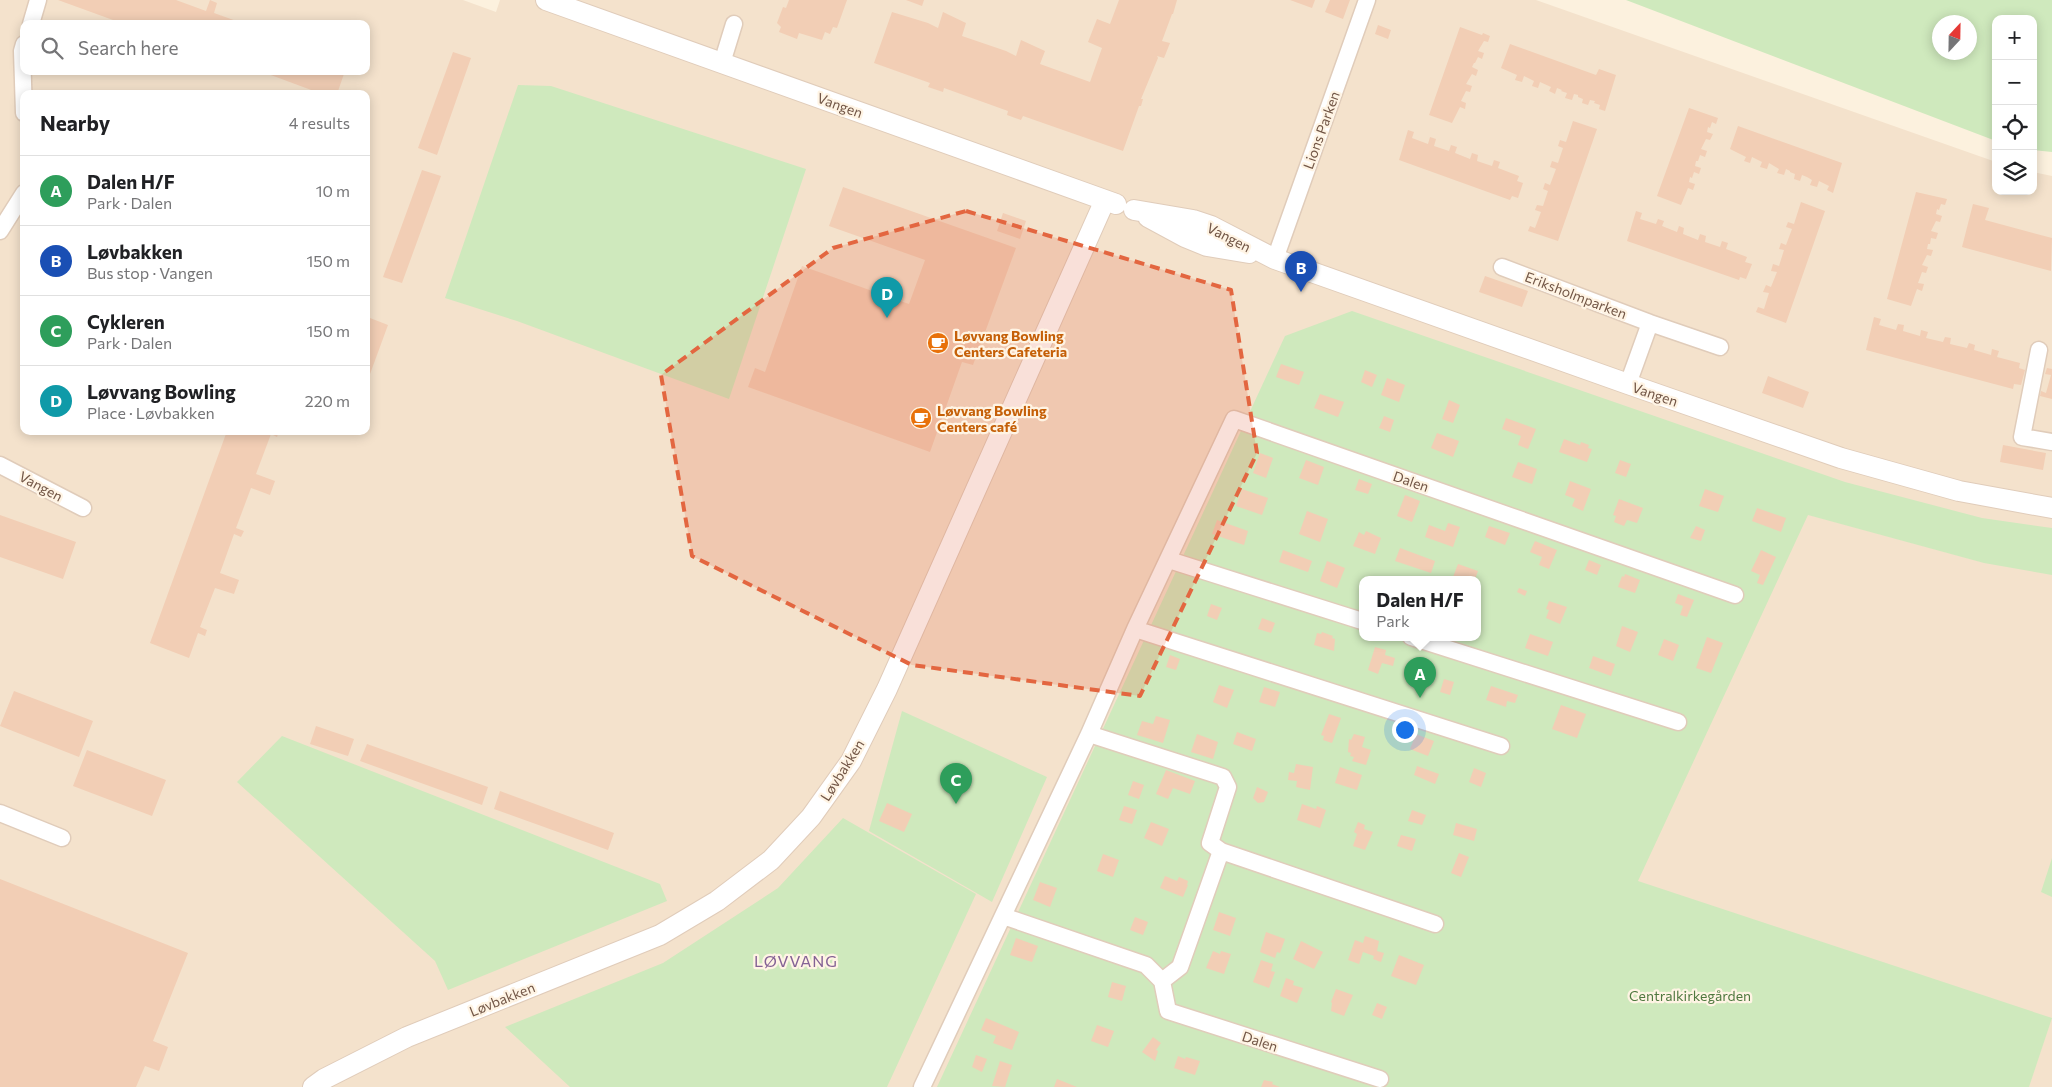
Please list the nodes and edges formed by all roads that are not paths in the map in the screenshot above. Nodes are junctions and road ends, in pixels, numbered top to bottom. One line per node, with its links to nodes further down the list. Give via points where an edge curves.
1 (38, 0): 4 (street)
2 (546, 0): 6 (street, Vangen)
3 (1367, 0): 12 (street, Lions Parken)
4 (31, 20)
5 (734, 24): 6 (street)
6 (722, 63): 10 (street, Vangen)
7 (23, 75): 8 (street)
8 (23, 90)
9 (20, 199): 11 (street)
10 (1106, 200): 12 (street, Vangen, via 1134,210 1207,246); 37 (street, Løvbakken, via 886,690 851,761 812,817 771,860 717,901 660,935 407,1037)
11 (0, 231)
12 (1270, 257): 17 (street, Vangen)
13 (1502, 267): 14 (street, Eriksholmparken)
14 (1650, 323): 15 (street, Eriksholmparken); 17 (street)
15 (1720, 347)
16 (2039, 350): 18 (street, via 2022,437)
17 (1628, 384): 21 (street, Vangen, via 1850,460 1959,491)
18 (2052, 442)
19 (0, 465): 20 (street, Vangen)
20 (82, 508)
21 (2052, 508)
22 (1169, 560): 23 (street, Dalen, via 1234,419); 24 (street); 25 (street, Dalen)
23 (1735, 595)
24 (1359, 620)
25 (1135, 629): 28 (street, Dalen); 29 (street)
26 (1424, 641): 27 (street)
27 (1678, 722)
28 (1089, 734): 32 (street, via 1223,777 1228,786 1210,843); 33 (street, Dalen)
29 (1501, 746)
30 (0, 814): 31 (street)
31 (62, 838)
32 (1221, 851): 34 (street); 35 (street, via 1180,967)
33 (1003, 916): 35 (street, via 1146,965); 38 (street, Dalen)
34 (1435, 924)
35 (1162, 982): 36 (street, Dalen, via 1168,1011)
36 (1380, 1080)
37 (313, 1087)
38 (922, 1087)

